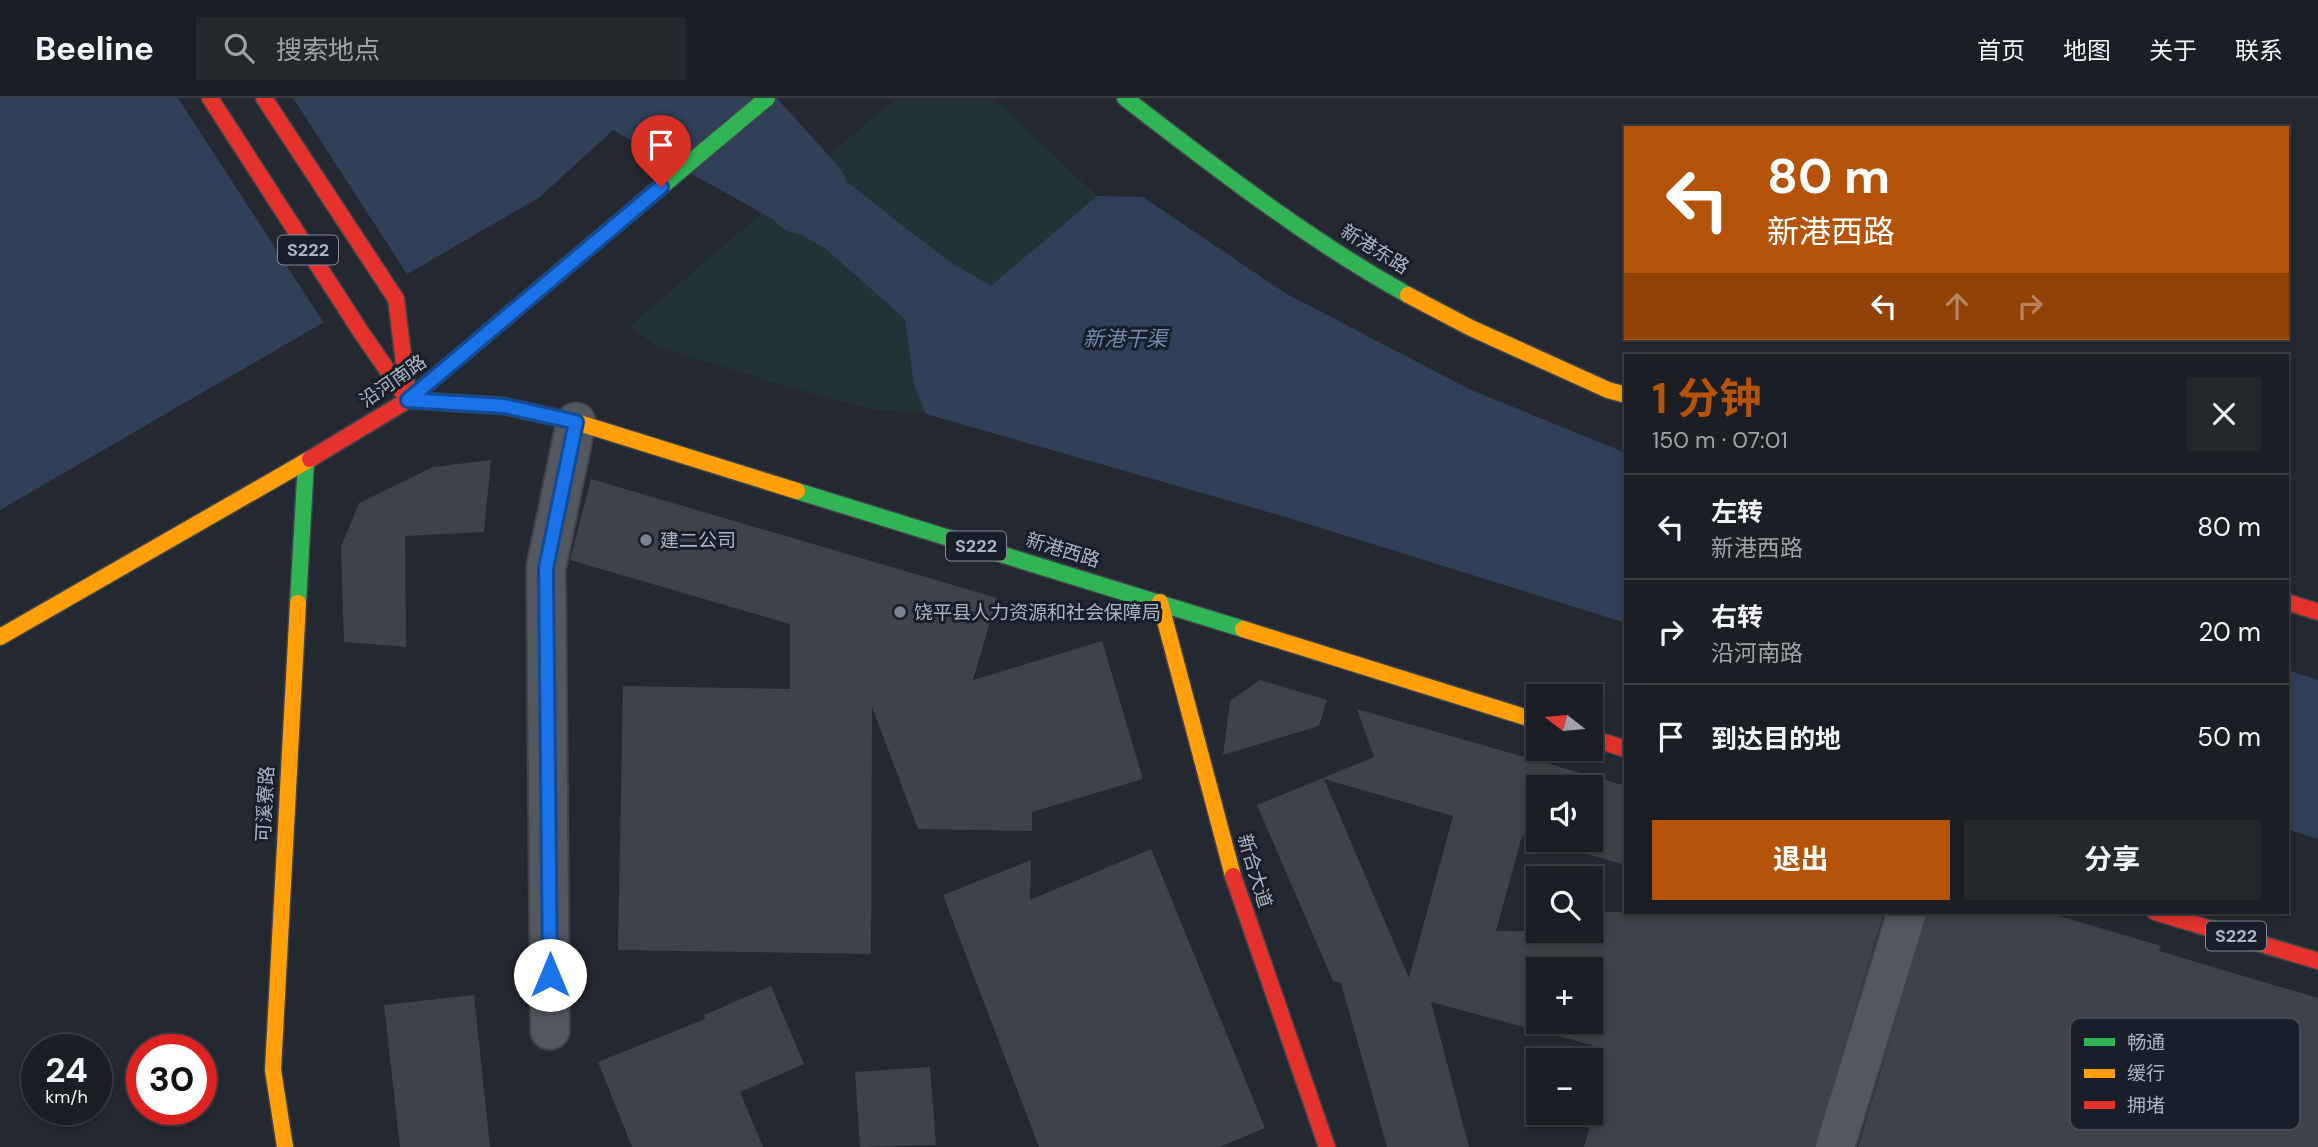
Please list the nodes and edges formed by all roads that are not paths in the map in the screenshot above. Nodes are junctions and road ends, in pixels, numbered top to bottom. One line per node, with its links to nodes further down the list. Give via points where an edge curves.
1 (210, 98): 6 (main road, S222)
2 (264, 98): 6 (main road, S222, via 396,299)
3 (766, 98): 6 (main road, 沿河南路)
4 (1125, 98): 5 (main road, 新港东路, via 1210,163 1392,286 1500,341)
5 (1624, 395)
6 (408, 400): 7 (main road, 新港西路 / S222, via 504,406); 8 (main road, 沿河南路)
7 (576, 422): 9 (main road, 新港西路 / S222); 19 (street, via 546,568)
8 (306, 462): 12 (main road, 沿河南路); 20 (main road, 可溪寮路, via 273,1070)
9 (1160, 602): 13 (main road, 新港西路 / S222); 21 (main road, 新合大道, via 1234,879)
10 (2289, 603): 11 (main road)
11 (2318, 612)
12 (0, 637)
13 (1526, 717)
14 (1603, 742): 15 (main road)
15 (1624, 748)
16 (1906, 914): 22 (street)
17 (2162, 914): 18 (main road, S222)
18 (2318, 961)
19 (550, 1030)
20 (285, 1147)
21 (1327, 1147)
22 (1835, 1147)

